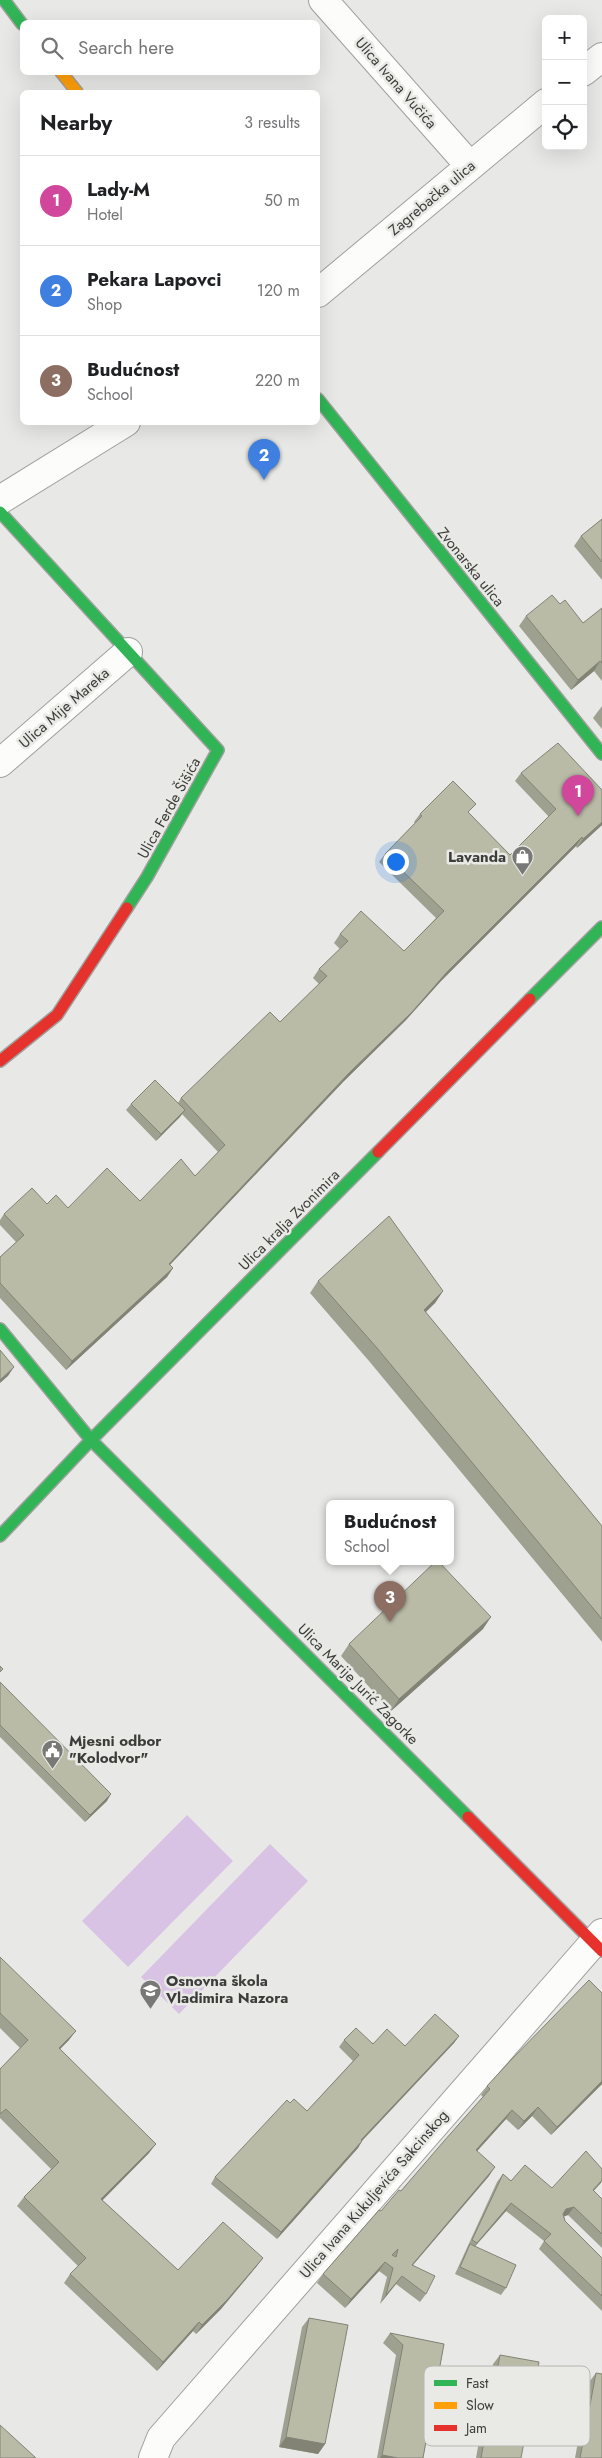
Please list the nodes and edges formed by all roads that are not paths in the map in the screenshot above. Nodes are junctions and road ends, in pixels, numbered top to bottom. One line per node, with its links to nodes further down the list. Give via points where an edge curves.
1 (4, 0): 3 (street)
2 (323, 0): 9 (street, Ulica Ivana Vučića)
3 (20, 21)
4 (602, 56): 5 (street)
5 (587, 69)
6 (63, 75): 7 (street)
7 (74, 90)
8 (544, 105): 9 (street, Zagrebačka ulica)
9 (470, 166): 10 (street, Zagrebačka ulica)
10 (320, 291)
11 (320, 402): 16 (street, Zvonarska ulica)
12 (121, 425): 13 (street)
13 (0, 500)
14 (0, 512): 15 (street, Ulica Ferde Šišića)
15 (128, 652): 17 (street, Ulica Mije Mareka); 19 (street, Ulica Ferde Šišića, via 218,750 147,878 57,1015)
16 (602, 754)
17 (0, 763)
18 (602, 927): 21 (street, Ulica kralja Zvonimira)
19 (0, 1061)
20 (0, 1329): 21 (street, Ulica Marije Jurić Zagorke)
21 (91, 1440): 22 (street, Ulica kralja Zvonimira); 23 (street, Ulica Marije Jurić Zagorke)
22 (0, 1536)
23 (599, 1942): 24 (street, Ulica Ivana Kukuljevića Sakcinskog, via 161,2438)
24 (154, 2458)

